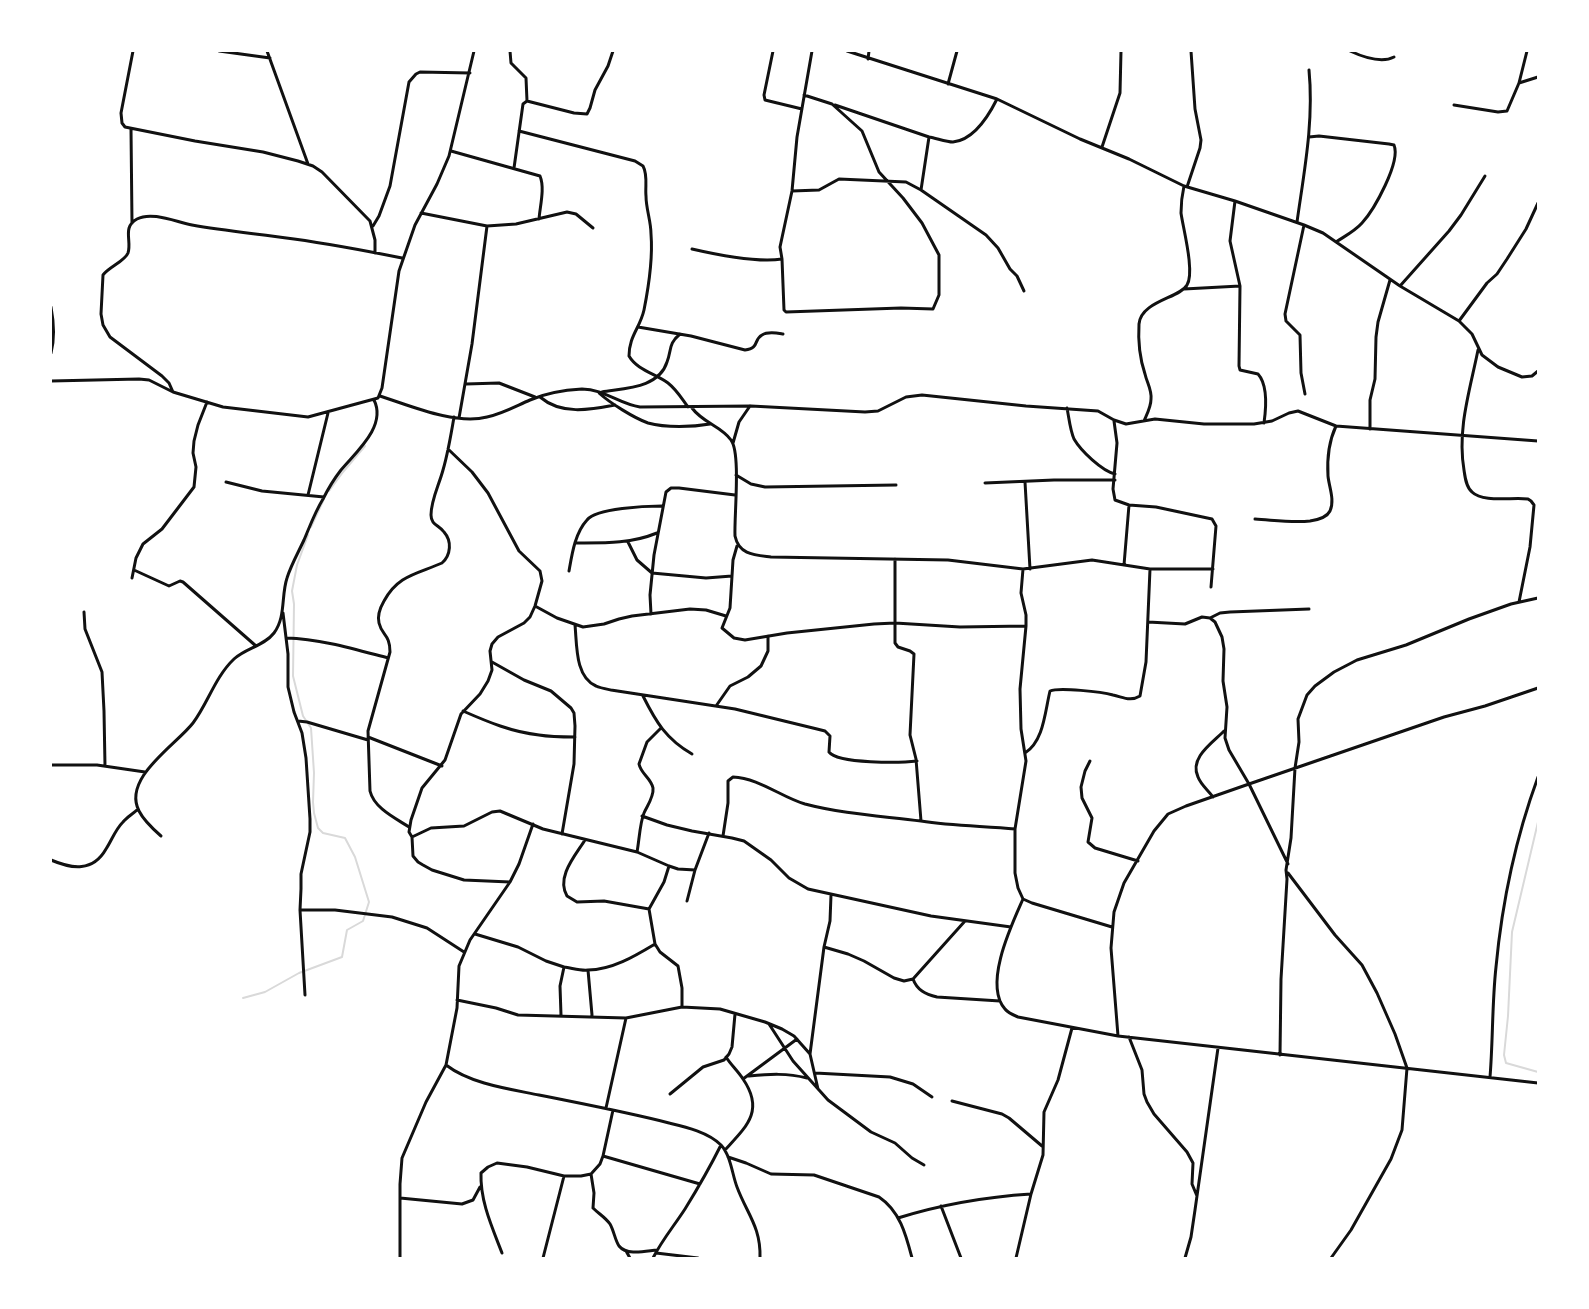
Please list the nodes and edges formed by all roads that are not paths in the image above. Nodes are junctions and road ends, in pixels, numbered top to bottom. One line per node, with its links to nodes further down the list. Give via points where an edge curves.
1 (133, 51): 31 (street, via 121,118 123,125)
2 (220, 51): 18 (street)
3 (268, 51): 18 (street)
4 (474, 51): 21 (street)
5 (510, 51): 27 (street, via 511,63 526,78)
6 (613, 51): 27 (street, via 587,114)
7 (773, 51): 30 (street, via 765,100)
8 (812, 51): 25 (street)
9 (847, 51): 19 (street)
10 (869, 51): 19 (street)
11 (957, 51): 24 (street)
12 (1121, 51): 35 (street, via 1120,93)
13 (1191, 51): 41 (street, via 1201,140)
14 (1350, 51): 16 (street)
15 (1527, 51): 23 (street)
16 (1356, 52): 17 (street, via 1382,60)
17 (1394, 57)
18 (270, 58): 37 (street)
19 (868, 59): 24 (street)
20 (1309, 70): 34 (street)
21 (470, 73): 36 (street); 52 (street, via 420,72 409,82 390,186)
22 (1538, 77): 23 (street)
23 (1518, 83): 29 (street, via 1505,112)
24 (948, 84): 26 (street)
25 (804, 95): 28 (street); 30 (street)
26 (997, 99): 33 (street, via 986,119 964,138 952,142); 35 (street)
27 (527, 101): 32 (street)
28 (832, 104): 33 (street); 40 (street, via 862,131 879,172)
29 (1454, 105)
30 (802, 109): 42 (street)
31 (131, 129): 37 (street, via 264,152); 48 (street)
32 (520, 131): 38 (street); 66 (street, via 635,161 643,166 652,252 644,309)
33 (929, 137): 43 (street)
34 (1309, 137): 49 (street); 54 (street, via 1389,144 1396,149 1393,169 1374,207 1361,224)
35 (1102, 147): 41 (street)
36 (451, 151): 38 (street); 46 (street)
37 (308, 164): 52 (street, via 322,172 366,216)
38 (514, 168): 47 (street, via 541,177)
39 (1485, 176): 61 (street, via 1450,231)
40 (887, 181): 42 (street, via 839,179 819,190); 43 (street, via 906,182); 58 (street, via 922,223 939,255 939,295 933,309 786,312)
41 (1185, 187): 44 (street); 62 (street, via 1181,200 1190,273)
42 (792, 190): 58 (street, via 780,247)
43 (922, 190): 63 (street, via 986,235 1017,276)
44 (1234, 201): 49 (street); 60 (street, via 1230,241)
45 (1538, 203): 65 (street, via 1508,259)
46 (421, 214): 51 (street); 57 (street)
47 (539, 219): 51 (street); 53 (street, via 567,212 576,214)
48 (132, 222): 56 (street, via 152,216 210,228); 76 (street, via 127,233 129,248 126,257 103,276 102,325 110,337 169,383)
49 (1297, 222): 50 (street)
50 (1304, 225): 54 (street); 78 (street, via 1285,314 1286,321 1300,335)
51 (487, 226): 74 (street)
52 (372, 227): 56 (street)
53 (593, 228)
54 (1336, 242): 59 (street)
55 (692, 249): 58 (street, via 758,260)
56 (375, 252): 57 (street)
57 (402, 258): 79 (street)
58 (782, 259)
59 (1390, 280): 61 (street); 95 (street, via 1378,322)
60 (1240, 286): 62 (street); 92 (street, via 1239,366 1243,372 1261,377)
61 (1400, 286): 65 (street)
62 (1184, 288): 91 (street, via 1158,302 1140,319 1141,360 1151,399)
63 (1024, 291)
64 (51, 307): 70 (street, via 54,328)
65 (1459, 322): 69 (street, via 1472,334)
66 (638, 327): 67 (street); 72 (street, via 630,343 629,356 637,365)
67 (680, 334): 68 (street, via 745,350 756,345 761,335); 72 (street, via 672,340 667,362)
68 (783, 334)
69 (1478, 349): 71 (street, via 1487,360 1516,375 1528,376); 96 (street)
70 (51, 353)
71 (1538, 371)
72 (658, 376): 77 (street, via 631,388); 85 (street, via 676,389)
73 (51, 381): 76 (street, via 140,379)
74 (466, 384): 80 (street, via 499,383); 89 (street)
75 (596, 391): 77 (street); 80 (street, via 569,390); 83 (street)
76 (173, 392): 82 (street)
77 (602, 392): 85 (street, via 640,408)
78 (1305, 394)
79 (380, 396): 81 (street); 88 (street)
80 (538, 397): 83 (street, via 567,410); 89 (street, via 488,417)
81 (374, 400): 87 (street); 109 (street, via 378,407 372,431)
82 (207, 402): 87 (street, via 246,411 308,417); 123 (street, via 194,441 194,487 162,528 138,550)
83 (615, 406): 93 (street, via 648,423)
84 (751, 406): 85 (street); 86 (street, via 866,412 878,411 906,397 922,395); 98 (street, via 739,422)
85 (690, 408): 93 (street)
86 (1068, 408): 90 (street, via 1098,411); 101 (street, via 1078,444 1103,468)
87 (328, 412): 107 (street)
88 (454, 417): 89 (street); 99 (street)
89 (459, 418)
90 (1114, 420): 91 (street, via 1126,424); 101 (street, via 1117,443)
91 (1144, 422): 92 (street, via 1155,419 1204,424)
92 (1264, 423): 94 (street, via 1298,411)
93 (710, 424): 98 (street)
94 (1336, 426): 95 (street); 112 (street, via 1331,439 1328,474 1332,503 1329,512 1310,521)
95 (1370, 429): 96 (street)
96 (1462, 434): 97 (street); 130 (street, via 1465,475 1471,491 1485,498 1528,499 1534,505)
97 (1538, 441)
98 (733, 443): 100 (street)
99 (448, 449): 131 (street, via 488,493 519,552 541,574); 145 (street, via 431,517 432,523 447,536 449,552 442,563 400,581 387,595 380,608 379,622 390,643)
100 (736, 474): 106 (street, via 744,481 765,487); 108 (street)
101 (1115, 474): 102 (street)
102 (1115, 480): 104 (street); 110 (street, via 1115,500)
103 (226, 482): 107 (street, via 262,491)
104 (1025, 482): 105 (street); 120 (street)
105 (985, 483)
106 (896, 485)
107 (308, 495): 109 (street)
108 (735, 495): 111 (street, via 671,488 666,492); 116 (street)
109 (324, 497): 133 (street, via 287,577)
110 (1129, 505): 118 (street); 122 (street, via 1156,507 1212,519 1216,526)
111 (662, 506): 113 (street); 114 (street, via 618,509 590,516)
112 (1255, 519)
113 (658, 533): 115 (street); 125 (street)
114 (575, 542): 115 (street); 124 (street)
115 (628, 542): 125 (street, via 637,560)
116 (737, 545): 117 (street, via 742,550 771,557); 126 (street)
117 (894, 559): 119 (street, via 948,560); 139 (street)
118 (1124, 565): 120 (street, via 1092,560); 121 (street)
119 (1023, 569): 120 (street); 141 (street, via 1021,594)
120 (1030, 569)
121 (1150, 569): 122 (street); 138 (street)
122 (1213, 569): 128 (street)
123 (133, 570): 127 (street); 144 (street, via 169,586 183,582)
124 (569, 570)
125 (652, 573): 126 (street, via 706,578); 135 (street)
126 (732, 576): 136 (street, via 730,608)
127 (132, 578)
128 (1211, 587)
129 (1538, 598): 130 (street)
130 (1519, 602): 163 (street, via 1357,660 1324,679 1307,695 1302,706 1298,719)
131 (535, 606): 140 (street); 146 (street, via 524,623 494,642 490,651)
132 (1309, 609): 137 (street, via 1230,612)
133 (283, 610): 143 (street); 144 (street, via 274,634)
134 (84, 612): 161 (street, via 85,629 102,672)
135 (651, 614): 136 (street, via 697,609); 140 (street, via 592,626)
136 (726, 616): 142 (street, via 722,628 734,638 745,640)
137 (1210, 618): 138 (street, via 1202,617 1185,624); 153 (street, via 1216,622 1224,649 1223,685 1227,707)
138 (1148, 622): 156 (street, via 1140,696 1134,700 1114,695 1053,690 1039,736 1031,750)
139 (895, 623): 141 (street, via 960,627); 142 (street); 158 (street, via 896,645 914,654 910,734)
140 (576, 625): 148 (street, via 579,662 587,681 596,686)
141 (1026, 626): 156 (street, via 1020,689)
142 (768, 636): 149 (street, via 768,651 761,666 730,686)
143 (286, 638): 145 (street, via 316,640); 151 (street, via 288,687)
144 (256, 646): 164 (street, via 237,656 226,668 193,722)
145 (388, 658): 155 (street)
146 (491, 662): 150 (street, via 488,681); 154 (street, via 560,697 574,713)
147 (1538, 688): 163 (street)
148 (643, 696): 149 (street); 152 (street)
149 (716, 706): 158 (street, via 825,731 830,736 829,752 835,757 874,762)
150 (463, 711): 154 (street, via 497,726 540,736); 162 (street)
151 (298, 722): 155 (street); 192 (street, via 306,758 310,819 301,874)
152 (661, 728): 157 (street, via 678,746); 169 (street, via 647,742 639,764 653,788)
153 (1224, 731): 166 (street, via 1229,750); 167 (street, via 1197,761 1197,774)
154 (575, 737): 175 (street)
155 (368, 738): 162 (street); 172 (street, via 371,797)
156 (1025, 753): 173 (street)
157 (692, 754)
158 (917, 761): 170 (street)
159 (1090, 761): 182 (street, via 1081,787 1082,798 1092,818 1088,842 1095,848)
160 (51, 765): 161 (street)
161 (105, 766): 164 (street)
162 (442, 766): 172 (street, via 422,788)
163 (1295, 768): 166 (street); 183 (street)
164 (145, 772): 168 (street, via 136,793)
165 (1538, 777): 225 (street, via 1509,880 1496,966)
166 (1249, 784): 167 (street); 183 (street)
167 (1213, 797): 182 (street, via 1168,814 1154,831)
168 (138, 810): 176 (street); 181 (street, via 123,822 102,856 93,862 71,868)
169 (642, 816): 174 (street, via 667,825); 180 (street)
170 (921, 821): 173 (street); 177 (street, via 818,807 733,777 728,781)
171 (533, 824): 175 (street); 178 (street, via 496,811 464,826 431,828); 187 (street, via 520,864)
172 (409, 827): 178 (street)
173 (1015, 828): 189 (street, via 1015,873)
174 (709, 833): 177 (street); 185 (street)
175 (562, 834): 179 (street)
176 (161, 836)
177 (723, 836): 188 (street, via 753,846 798,885)
178 (412, 837): 187 (street, via 413,856 432,870 464,880)
179 (585, 840): 180 (street); 191 (street, via 563,876 566,896 577,902 604,901)
180 (637, 852): 184 (street)
181 (51, 860)
182 (1138, 861): 195 (street, via 1117,900)
183 (1288, 865): 186 (street)
184 (669, 866): 185 (street); 191 (street, via 664,882)
185 (695, 870): 190 (street)
186 (1286, 870): 219 (street); 222 (street, via 1312,908 1362,966 1377,993)
187 (510, 882): 196 (street)
188 (831, 895): 193 (street); 198 (street)
189 (1024, 899): 194 (street); 195 (street)
190 (687, 901)
191 (648, 909): 197 (street)
192 (300, 910): 199 (street, via 392,917 428,928); 203 (street)
193 (964, 921): 194 (street); 202 (street)
194 (1011, 927): 205 (street, via 998,970)
195 (1112, 927): 213 (street, via 1111,965)
196 (475, 934): 199 (street); 200 (street, via 518,947)
197 (655, 944): 201 (street, via 613,965); 206 (street, via 678,966)
198 (824, 947): 202 (street, via 848,954 894,978); 218 (street)
199 (464, 952): 204 (street, via 459,966)
200 (564, 967): 201 (street); 208 (street, via 560,986)
201 (588, 970): 209 (street)
202 (913, 979): 205 (street, via 918,988 928,995)
203 (305, 995)
204 (457, 1000): 208 (street, via 518,1015); 221 (street)
205 (1000, 1001): 212 (street, via 1005,1009 1018,1017)
206 (682, 1007): 207 (street, via 720,1009); 210 (street)
207 (735, 1014): 211 (street); 220 (street, via 732,1047)
208 (562, 1015): 209 (street)
209 (592, 1016): 210 (street)
210 (626, 1018): 233 (street)
211 (769, 1024): 215 (street); 217 (street)
212 (1072, 1028): 213 (street); 236 (street, via 1058,1080 1044,1112)
213 (1118, 1036): 214 (street)
214 (1128, 1036): 216 (street); 246 (street, via 1142,1070 1147,1102 1193,1163 1192,1184)
215 (797, 1039): 217 (street); 218 (street)
216 (1218, 1048): 219 (street); 246 (street)
217 (784, 1050): 224 (street); 226 (street)
218 (810, 1054): 223 (street)
219 (1280, 1055): 222 (street)
220 (726, 1057): 227 (street); 230 (street, via 703,1067)
221 (446, 1065): 233 (street, via 490,1084); 247 (street, via 405,1147 400,1170)
222 (1407, 1068): 225 (street); 263 (street, via 1402,1130 1391,1159 1351,1230)
223 (815, 1073): 229 (street); 231 (street, via 890,1076 913,1084)
224 (748, 1076): 226 (street, via 780,1073); 227 (street)
225 (1490, 1077): 228 (street)
226 (808, 1078): 229 (street)
227 (743, 1079): 237 (street, via 750,1094 751,1119)
228 (1538, 1083)
229 (818, 1089): 240 (street, via 871,1132 895,1143)
230 (670, 1094)
231 (932, 1097)
232 (952, 1101): 236 (street, via 1002,1114)
233 (606, 1108): 234 (street)
234 (613, 1110): 235 (street, via 698,1132); 238 (street)
235 (720, 1145): 237 (street); 243 (street)
236 (1043, 1146): 245 (street)
237 (724, 1150): 239 (street)
238 (603, 1156): 241 (street); 243 (street)
239 (728, 1157): 249 (street, via 771,1174 814,1175 873,1194 887,1202); 258 (street, via 737,1187 758,1233)
240 (924, 1165)
241 (592, 1174): 242 (street); 250 (street, via 593,1208 610,1224 619,1246)
242 (564, 1176): 244 (street, via 497,1163 481,1173); 254 (street)
243 (700, 1184): 251 (street)
244 (480, 1187): 247 (street, via 473,1200 462,1204); 252 (street)
245 (1031, 1194): 248 (street); 261 (street)
246 (1197, 1196): 262 (street)
247 (400, 1198): 253 (street)
248 (941, 1206): 249 (street); 260 (street)
249 (898, 1218): 259 (street)
250 (625, 1251): 251 (street); 255 (street)
251 (657, 1251): 256 (street); 257 (street)
252 (502, 1253)
253 (400, 1258)
254 (543, 1258)
255 (630, 1258)
256 (653, 1258)
257 (698, 1258)
258 (760, 1258)
259 (912, 1258)
260 (960, 1258)
261 (1016, 1258)
262 (1185, 1258)
263 (1331, 1258)

